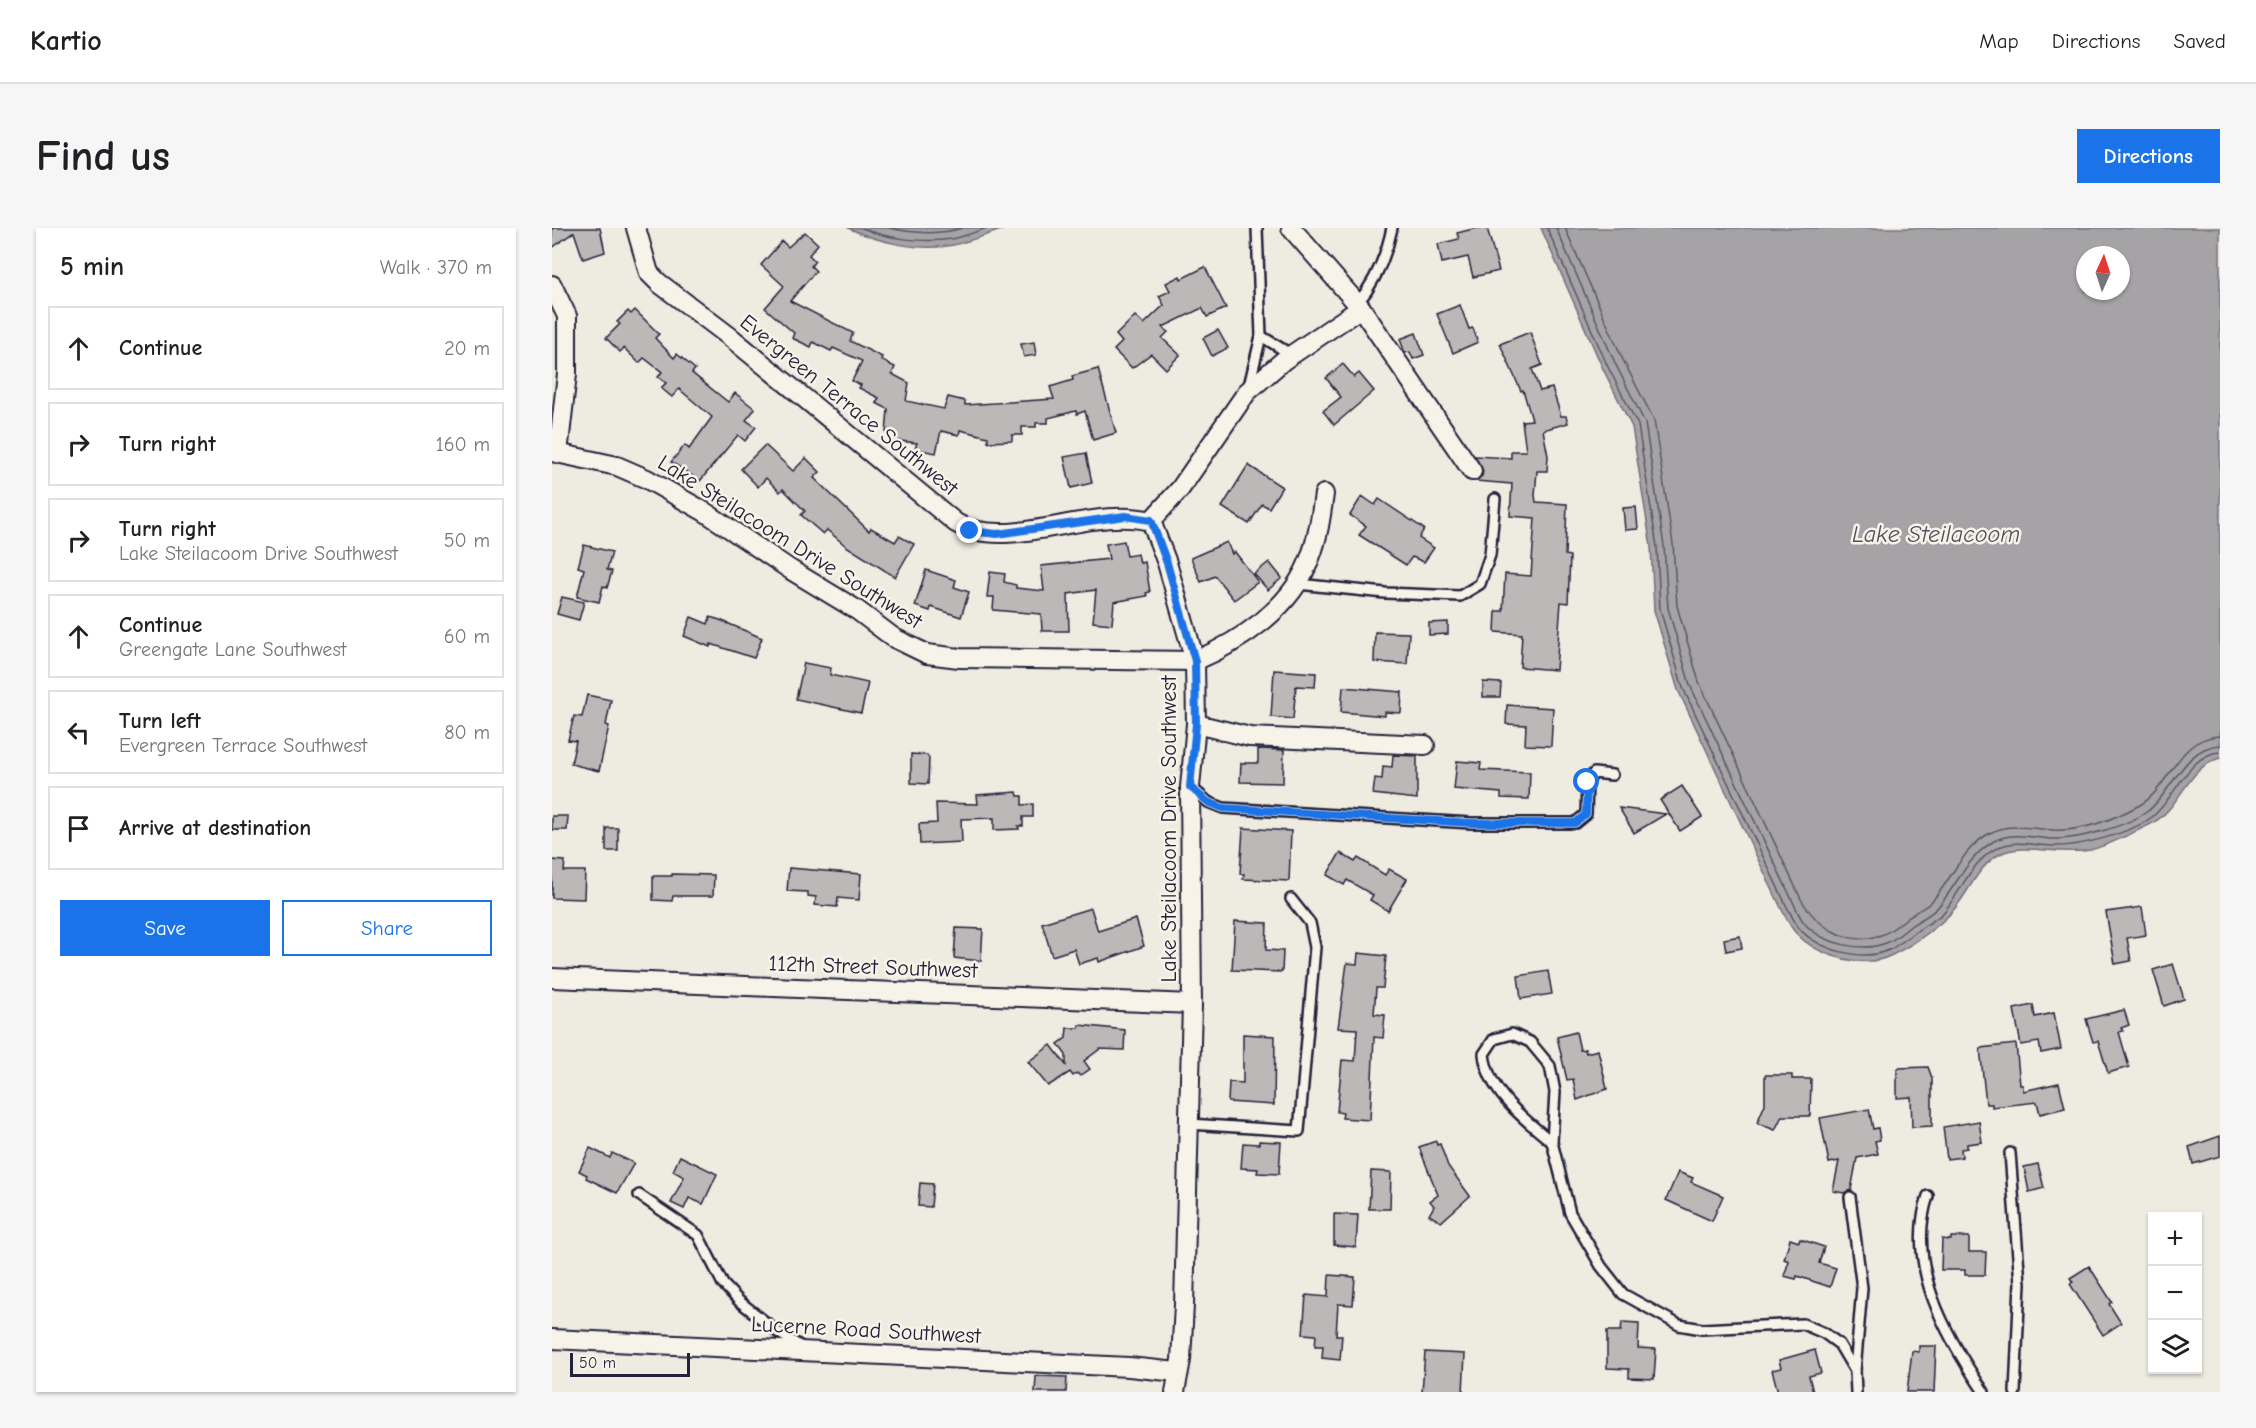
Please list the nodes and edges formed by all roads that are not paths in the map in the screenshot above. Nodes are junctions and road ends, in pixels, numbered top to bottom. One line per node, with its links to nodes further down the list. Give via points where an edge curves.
1 (636, 228): 14 (street, Evergreen Terrace Southwest, via 649,273 659,283 963,527 981,534 997,534 1125,516)
2 (1257, 228): 7 (lane)
3 (1291, 228): 6 (street)
4 (1392, 228): 6 (lane, via 1373,285)
5 (552, 285): 10 (street, Lake Steilacoom Drive Southwest, via 567,316 566,384)
6 (1359, 306): 8 (street); 11 (street)
7 (1261, 336): 8 (lane); 9 (lane)
8 (1293, 356): 9 (street)
9 (1247, 392): 14 (street, via 1180,489)
10 (554, 455): 16 (street, Lake Steilacoom Drive Southwest, via 617,466 676,495 894,638 927,654 958,658)
11 (1472, 471)
12 (1324, 495): 15 (street, via 1311,558)
13 (1495, 500): 15 (lane, via 1490,555 1480,584 1460,596)
14 (1151, 520): 16 (street)
15 (1298, 584): 16 (street, via 1273,612 1222,649)
16 (1195, 661): 17 (street, Lake Steilacoom Drive Southwest)
17 (1196, 724): 18 (street, via 1250,737); 20 (street, Lake Steilacoom Drive Southwest)
18 (1425, 745)
19 (1612, 775): 20 (lane, via 1594,773 1587,782 1586,814 1575,823 1471,823 1223,808)
20 (1190, 787): 23 (street, Lake Steilacoom Drive Southwest)
21 (1291, 899): 24 (lane, via 1310,923 1316,947 1299,1131)
22 (552, 978): 23 (street, 112th Street Southwest)
23 (1192, 1004): 24 (street, Lake Steilacoom Drive Southwest)
24 (1189, 1124): 32 (street, Lake Steilacoom Drive Southwest, via 1184,1305)
25 (1552, 1142): 25 (lane, via 1521,1116 1490,1079 1484,1054 1494,1039 1512,1034 1530,1042 1550,1066 1555,1092); 33 (lane, via 1570,1213 1601,1266 1623,1294 1679,1325 1702,1329 1803,1324 1839,1344)
26 (2010, 1153): 37 (lane, via 2020,1283)
27 (639, 1195): 31 (lane, via 698,1235 723,1284 739,1301 778,1333)
28 (1928, 1196): 36 (lane, via 1922,1214 1920,1245 1928,1283 1953,1346)
29 (1850, 1197): 33 (lane, via 1862,1288)
30 (552, 1339): 31 (street, Lucerne Road Southwest)
31 (808, 1351): 32 (street, Lucerne Road Southwest)
32 (1177, 1371): 34 (street, Lake Steilacoom Drive Southwest)
33 (1855, 1371): 35 (lane)
34 (1174, 1392)
35 (1856, 1392)
36 (1984, 1392)
37 (2015, 1392)

